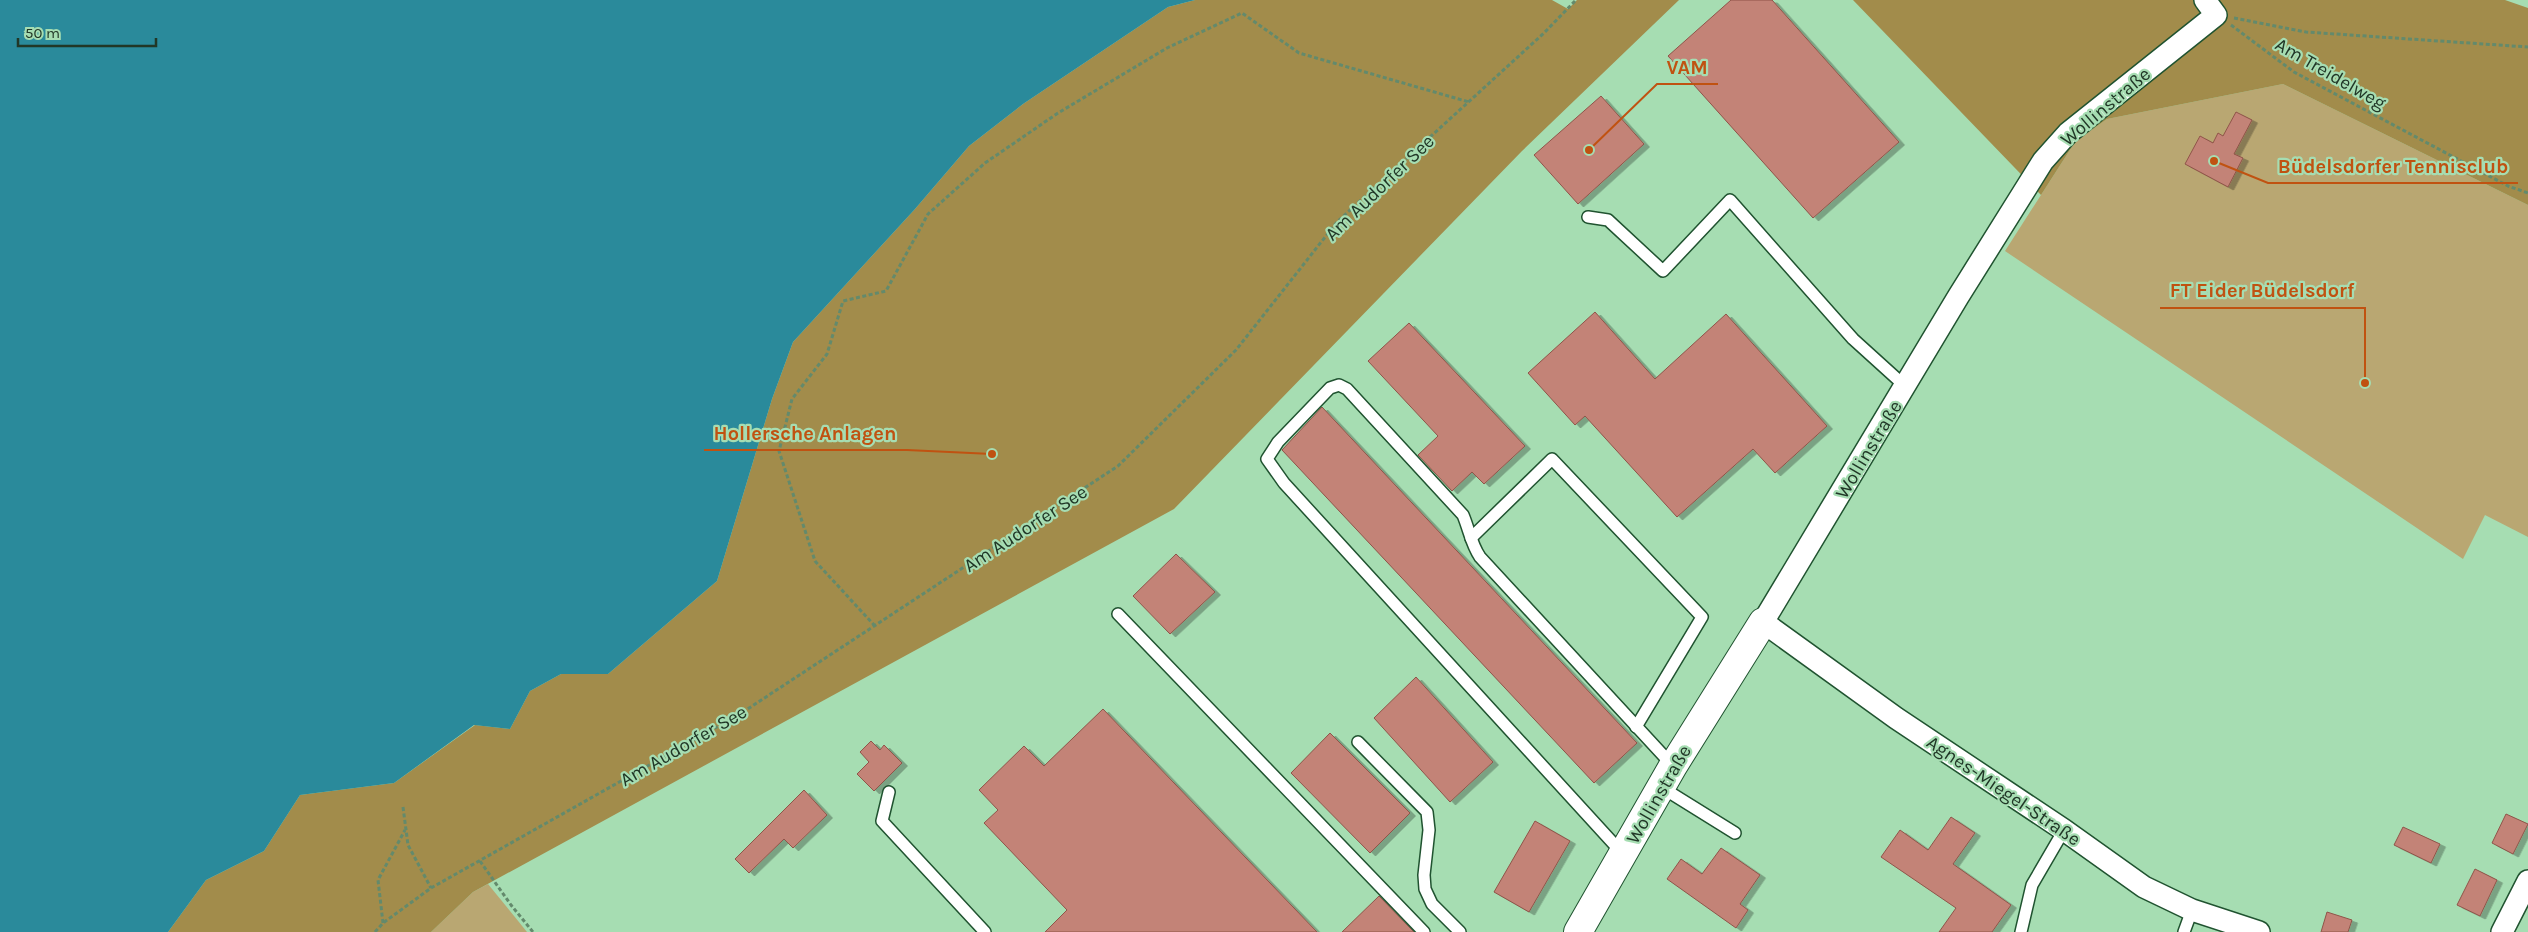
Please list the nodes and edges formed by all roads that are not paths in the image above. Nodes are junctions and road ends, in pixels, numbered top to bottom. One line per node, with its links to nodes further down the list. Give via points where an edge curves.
1 (2211, 7): 3 (street, Wollinstraße, via 2068,133 2043,161)
2 (1588, 217): 3 (lane, via 1608,220 1663,271 1730,200 1853,339)
3 (1906, 387): 6 (street, Wollinstraße)
4 (1470, 538): 7 (lane, via 1480,557); 7 (lane, via 1552,459 1702,617); 13 (lane, via 1463,515 1340,385 1330,388 1271,450 1268,459 1284,483)
5 (1118, 614): 17 (lane)
6 (1763, 622): 9 (street, Wollinstraße); 11 (street, Agnes-Miegel-Straße, via 1896,718)
7 (1636, 727): 9 (lane)
8 (1358, 742): 18 (lane, via 1427,812 1430,830 1425,889 1432,904)
9 (1667, 777): 12 (lane); 13 (street, Wollinstraße)
10 (889, 792): 16 (lane, via 882,821)
11 (2064, 830): 15 (street, Agnes-Miegel-Straße, via 2144,887); 20 (lane, via 2032,885)
12 (1735, 833)
13 (1623, 854): 19 (street, Wollinstraße)
14 (2528, 881): 23 (street)
15 (2192, 910): 21 (lane); 22 (street, Agnes-Miegel-Straße)
16 (986, 932)
17 (1424, 932)
18 (1460, 932)
19 (1578, 932)
20 (2021, 932)
21 (2184, 932)
22 (2259, 932)
23 (2502, 932)

